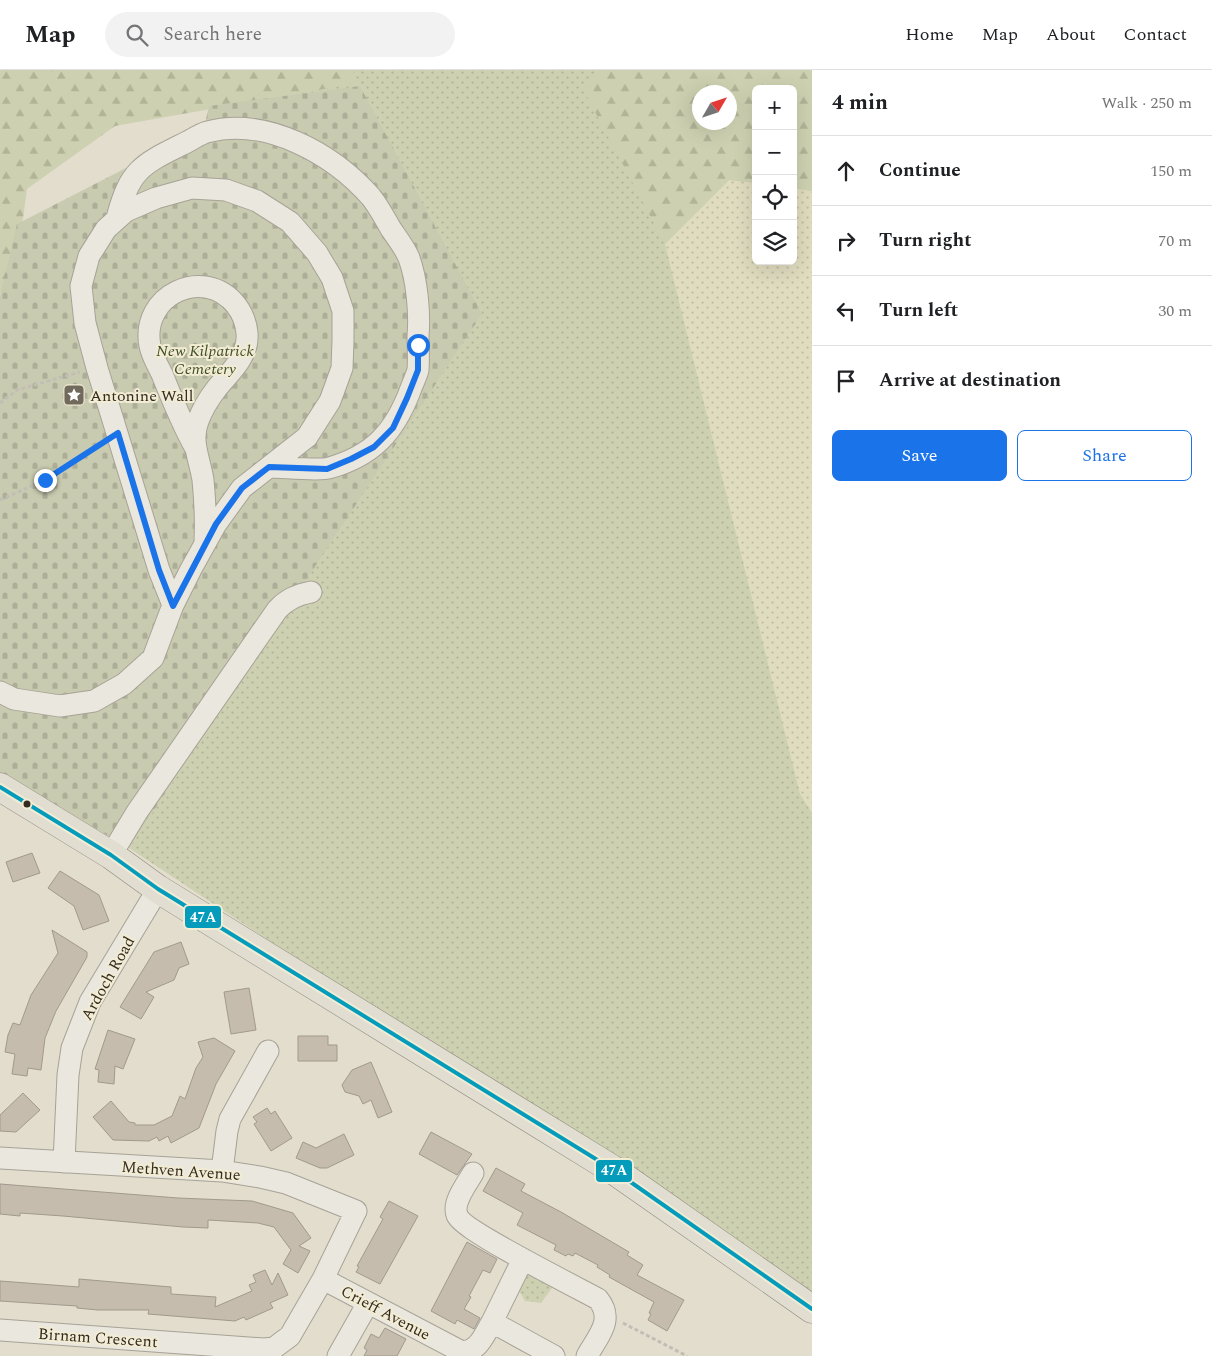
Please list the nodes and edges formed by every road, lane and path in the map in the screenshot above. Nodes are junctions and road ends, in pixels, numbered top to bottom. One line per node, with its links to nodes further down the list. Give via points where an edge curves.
1 (117, 218): 2 (street, via 89,256 81,286 85,323); 6 (street, via 156,198 192,188 226,190 257,202 290,222 317,253 332,278 342,311 342,368 330,401 307,437); 6 (street, via 123,194 136,173 152,160 207,132 259,130 294,140 323,156 372,199 390,226 409,258 420,313 418,370 393,428 374,447 327,469)
2 (97, 368): 3 (path, via 17,390); 4 (street)
3 (0, 403)
4 (118, 433): 7 (path, via 45,480); 10 (street)
5 (195, 447): 5 (street, via 198,422 217,388 244,352 247,334 244,314 230,297 212,287 194,286 176,290 153,315 150,346); 8 (street, via 206,515)
6 (269, 467): 8 (street, via 242,488)
7 (0, 500)
8 (205, 544): 10 (street)
9 (311, 592): 13 (street, via 299,594 277,610 137,812)
10 (173, 606): 11 (street, via 153,658 124,684 94,701 60,706 14,698)
11 (0, 692)
12 (0, 787): 13 (main road)
13 (111, 855): 14 (main road)
14 (158, 888): 17 (street, Ardoch Road, via 90,1002 72,1048); 24 (main road, via 612,1169)
15 (268, 1051): 18 (street, via 230,1118)
16 (0, 1158): 17 (street, Methven Avenue)
17 (64, 1162): 18 (street, Methven Avenue)
18 (222, 1171): 20 (street, Methven Avenue, via 286,1183)
19 (473, 1173): 21 (street, via 456,1203 456,1215 464,1224)
20 (356, 1211): 22 (street, Birnam Crescent)
21 (523, 1259): 25 (street, via 598,1299); 26 (street, Crieff Avenue)
22 (323, 1279): 23 (street, Crieff Avenue); 27 (street, Birnam Crescent, via 290,1336 274,1348)
23 (368, 1303): 26 (street, Crieff Avenue, via 462,1352 470,1352 477,1347); 28 (street)
24 (812, 1310)
25 (607, 1315): 30 (street, via 606,1323); 31 (path)
26 (492, 1322): 29 (street)
27 (0, 1330)
28 (338, 1356)
29 (554, 1356)
30 (587, 1356)
31 (687, 1356)

